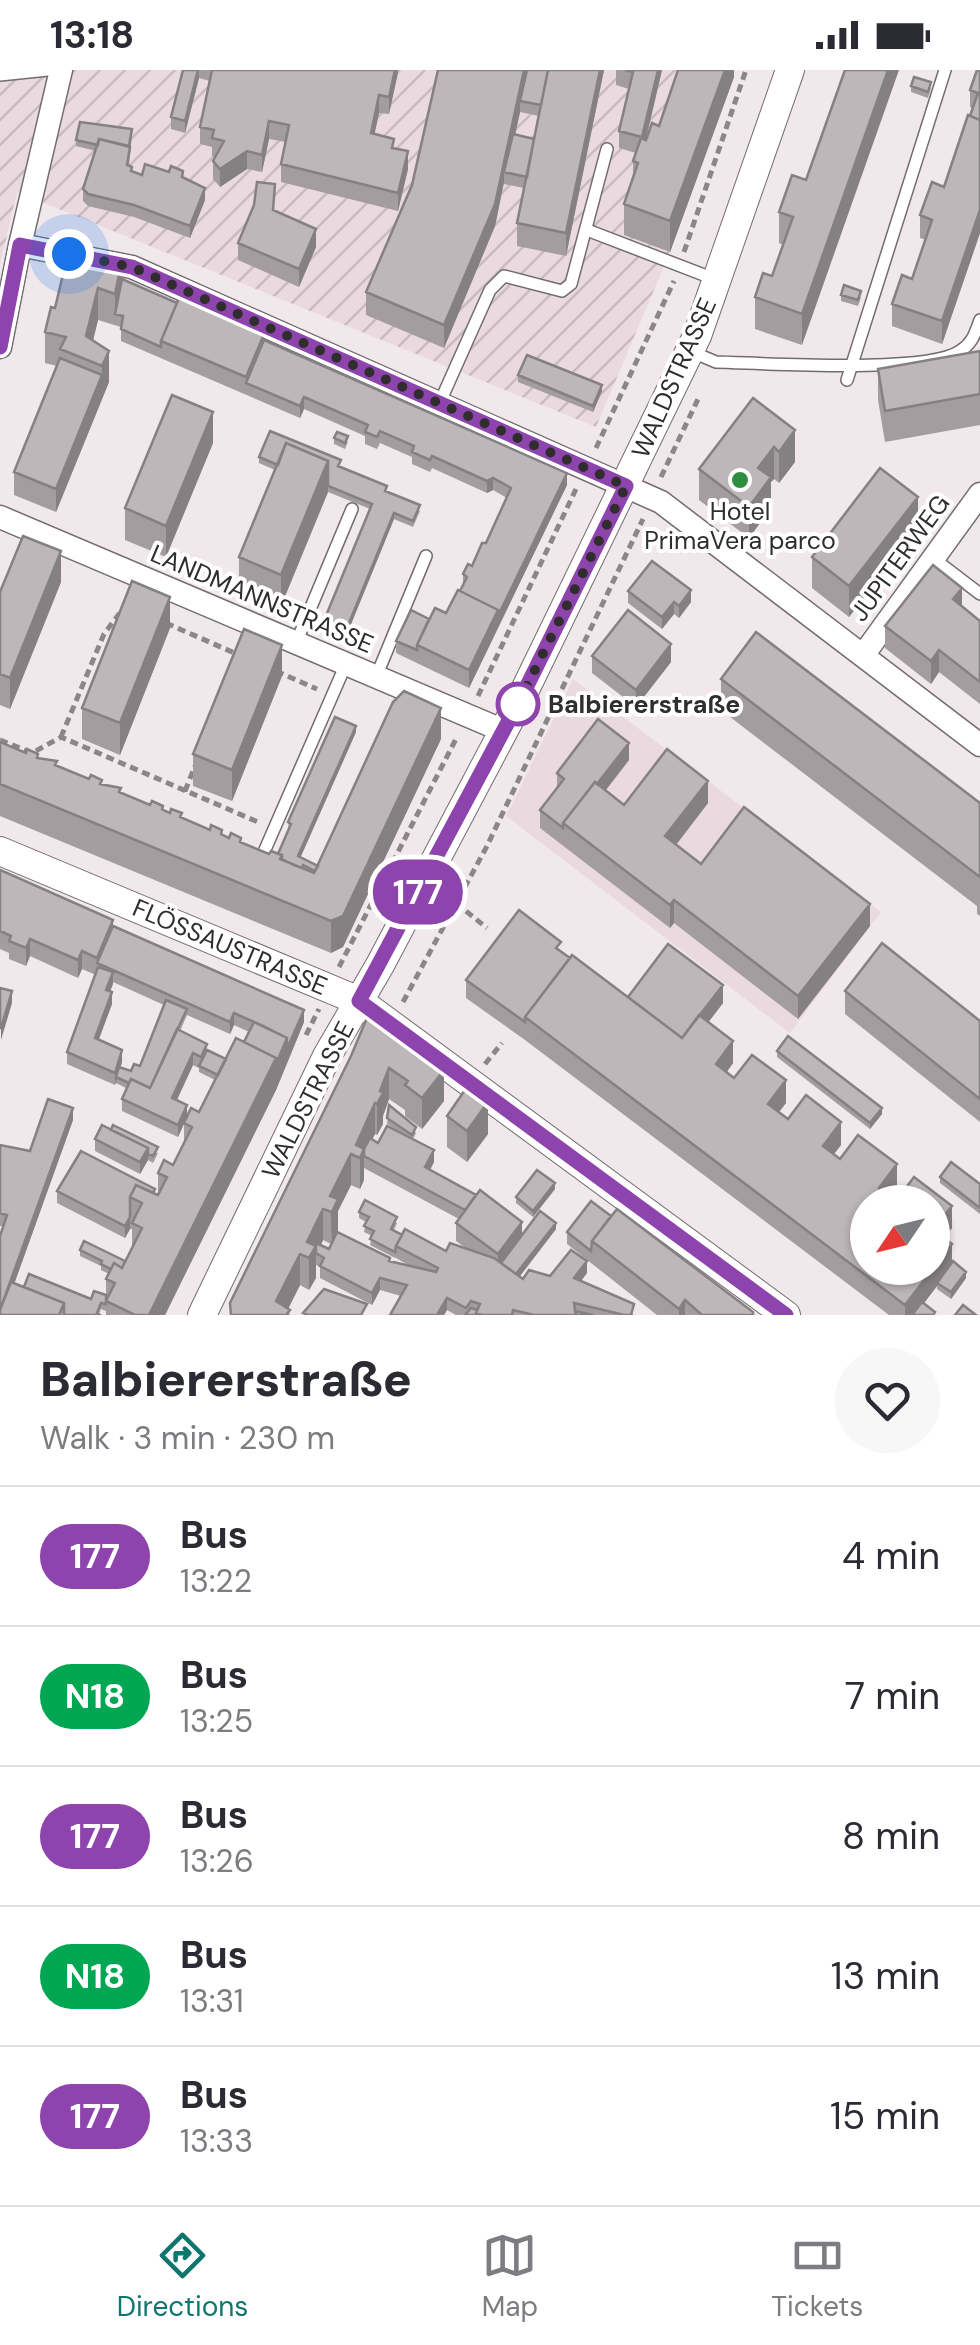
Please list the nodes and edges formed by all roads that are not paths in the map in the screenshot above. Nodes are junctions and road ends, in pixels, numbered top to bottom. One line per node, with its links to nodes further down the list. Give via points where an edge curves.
1 (48, 70): 5 (lane)
2 (61, 70): 8 (street)
3 (790, 70): 9 (street, WALDSTRASSE)
4 (946, 70): 14 (lane)
5 (0, 75)
6 (607, 149): 7 (lane)
7 (587, 230): 9 (lane); 17 (lane, via 571,284 562,291 504,276 490,290)
8 (20, 245): 11 (street); 17 (street, via 132,267)
9 (717, 280): 12 (street, WALDSTRASSE)
10 (980, 320): 13 (lane, via 972,342)
11 (0, 347)
12 (690, 351): 14 (lane, via 716,362); 18 (street, WALDSTRASSE)
13 (957, 354): 14 (lane); 15 (lane)
14 (850, 365): 16 (lane)
15 (957, 370)
16 (847, 380)
17 (440, 402): 18 (street)
18 (626, 486): 26 (street, via 661,502); 29 (street, WALDSTRASSE)
19 (980, 494): 23 (street, JUPITERWEG)
20 (352, 509): 25 (lane)
21 (0, 518): 25 (street, LANDMANNSTRASSE)
22 (426, 556): 28 (lane)
23 (933, 558): 24 (lane); 26 (street, JUPITERWEG)
24 (980, 594)
25 (296, 643): 27 (street, LANDMANNSTRASSE)
26 (864, 654): 30 (street)
27 (346, 664): 28 (street, LANDMANNSTRASSE); 32 (lane)
28 (376, 677): 29 (street, LANDMANNSTRASSE)
29 (504, 730): 33 (street, WALDSTRASSE)
30 (980, 746)
31 (0, 851): 33 (street, FLÖSSAUSTRASSE)
32 (264, 852)
33 (359, 1001): 34 (street, WALDSTRASSE); 35 (street, FLÖSSAUSTRASSE)
34 (202, 1315)
35 (786, 1315)

